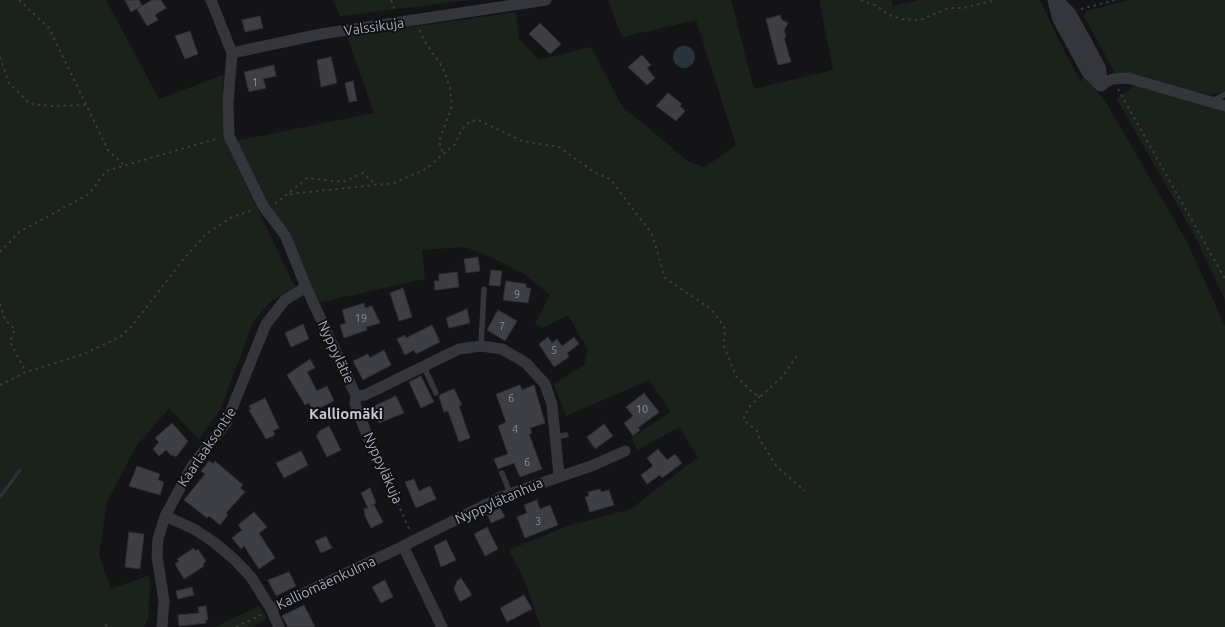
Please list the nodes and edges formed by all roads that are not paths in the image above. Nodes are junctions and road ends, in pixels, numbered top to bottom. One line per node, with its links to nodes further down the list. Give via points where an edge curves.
1 (211, 0): 4 (street)
2 (546, 0): 4 (street, Valssikuja, via 321,34)
3 (1055, 0): 5 (street, via 1060,19 1088,72)
4 (232, 53): 9 (street, Nyppylätie, via 229,136 263,206 285,235)
5 (1107, 81): 7 (street, via 1128,78)
6 (1225, 94): 7 (lane)
7 (1214, 101): 8 (street)
8 (1225, 106)
9 (306, 287): 14 (street, Nyppylätie); 20 (street, Kaarlaaksontie, via 285,300 266,324 226,423 192,466)
10 (484, 289): 11 (lane)
11 (481, 346): 12 (street, Nyppylätie, via 459,349); 18 (street, Nyppylätie, via 512,353 545,384 561,436)
12 (423, 365): 13 (lane); 14 (street, Nyppylätie, via 365,395)
13 (436, 393)
14 (356, 396): 15 (street, Nyppyläkuja, via 355,404)
15 (370, 440)
16 (625, 451): 18 (street, Nyppylätanhua, via 594,465)
17 (502, 474): 19 (lane)
18 (559, 475): 19 (street, Nyppylätanhua)
19 (510, 493): 21 (street, Nyppylätanhua)
20 (165, 516): 22 (street, Kalliomäenkulma, via 216,543 251,577); 23 (street, Kaarlaaksontie, via 157,556 164,601)
21 (402, 546): 22 (street, Kalliomäenkulma); 25 (street)
22 (271, 609): 24 (street)
23 (162, 627)
24 (279, 627)
25 (442, 627)

